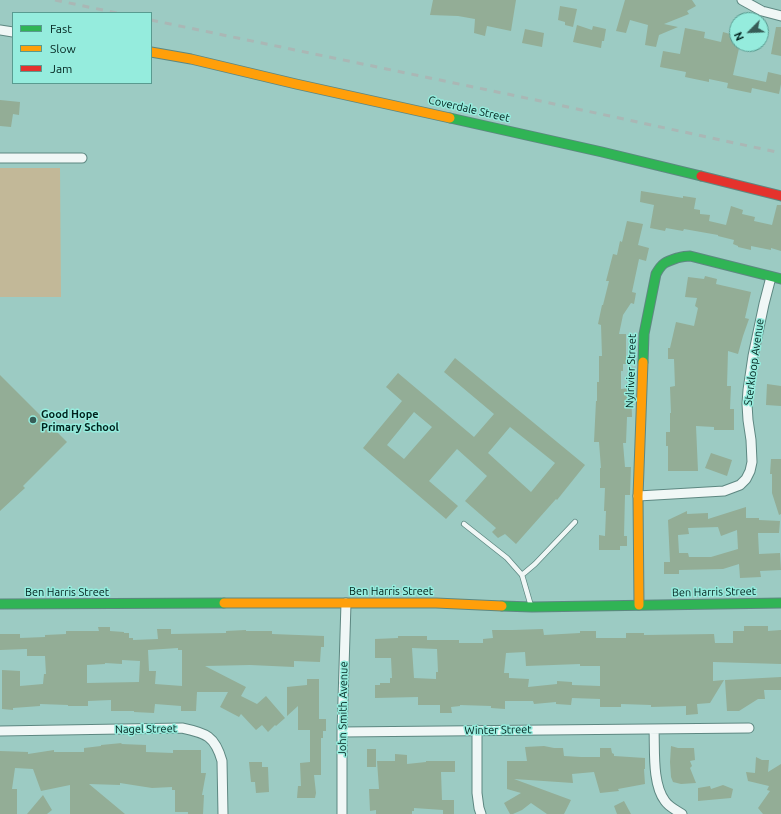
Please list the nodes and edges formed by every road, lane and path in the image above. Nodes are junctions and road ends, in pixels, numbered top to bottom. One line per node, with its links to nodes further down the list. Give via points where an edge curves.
1 (742, 0): 2 (street, via 762,11)
2 (781, 16)
3 (0, 30): 4 (street)
4 (12, 32)
5 (152, 52): 8 (street, Coverdale Street, via 602,152)
6 (0, 158): 7 (street)
7 (82, 158)
8 (781, 196)
9 (771, 277): 10 (street, Nylrivier Street); 11 (street, Sterkloop Avenue, via 748,390 752,462 746,479 740,485 724,491); 11 (street, Nylrivier Street, via 690,256 667,262 660,267 656,274 644,334)
10 (781, 279)
11 (638, 496): 18 (street, Nylrivier Street)
12 (574, 522): 14 (lane, via 536,564)
13 (464, 524): 14 (lane, via 507,558)
14 (522, 575): 19 (lane)
15 (346, 603): 17 (street, Ben Harris Street); 19 (street, Ben Harris Street); 24 (street, John Smith Avenue)
16 (781, 603): 18 (street, Ben Harris Street)
17 (0, 604)
18 (639, 605): 19 (street, Ben Harris Street)
19 (532, 607)
20 (749, 728): 21 (street, Winter Street)
21 (654, 729): 22 (street, Winter Street); 28 (street, via 656,783 665,802)
22 (477, 730): 24 (street, Winter Street); 27 (street, via 477,793)
23 (0, 731): 25 (street, Nagel Street, via 182,728 198,731 211,739 220,752)
24 (342, 732): 26 (street, John Smith Avenue)
25 (223, 814)
26 (342, 814)
27 (481, 814)
28 (682, 814)

